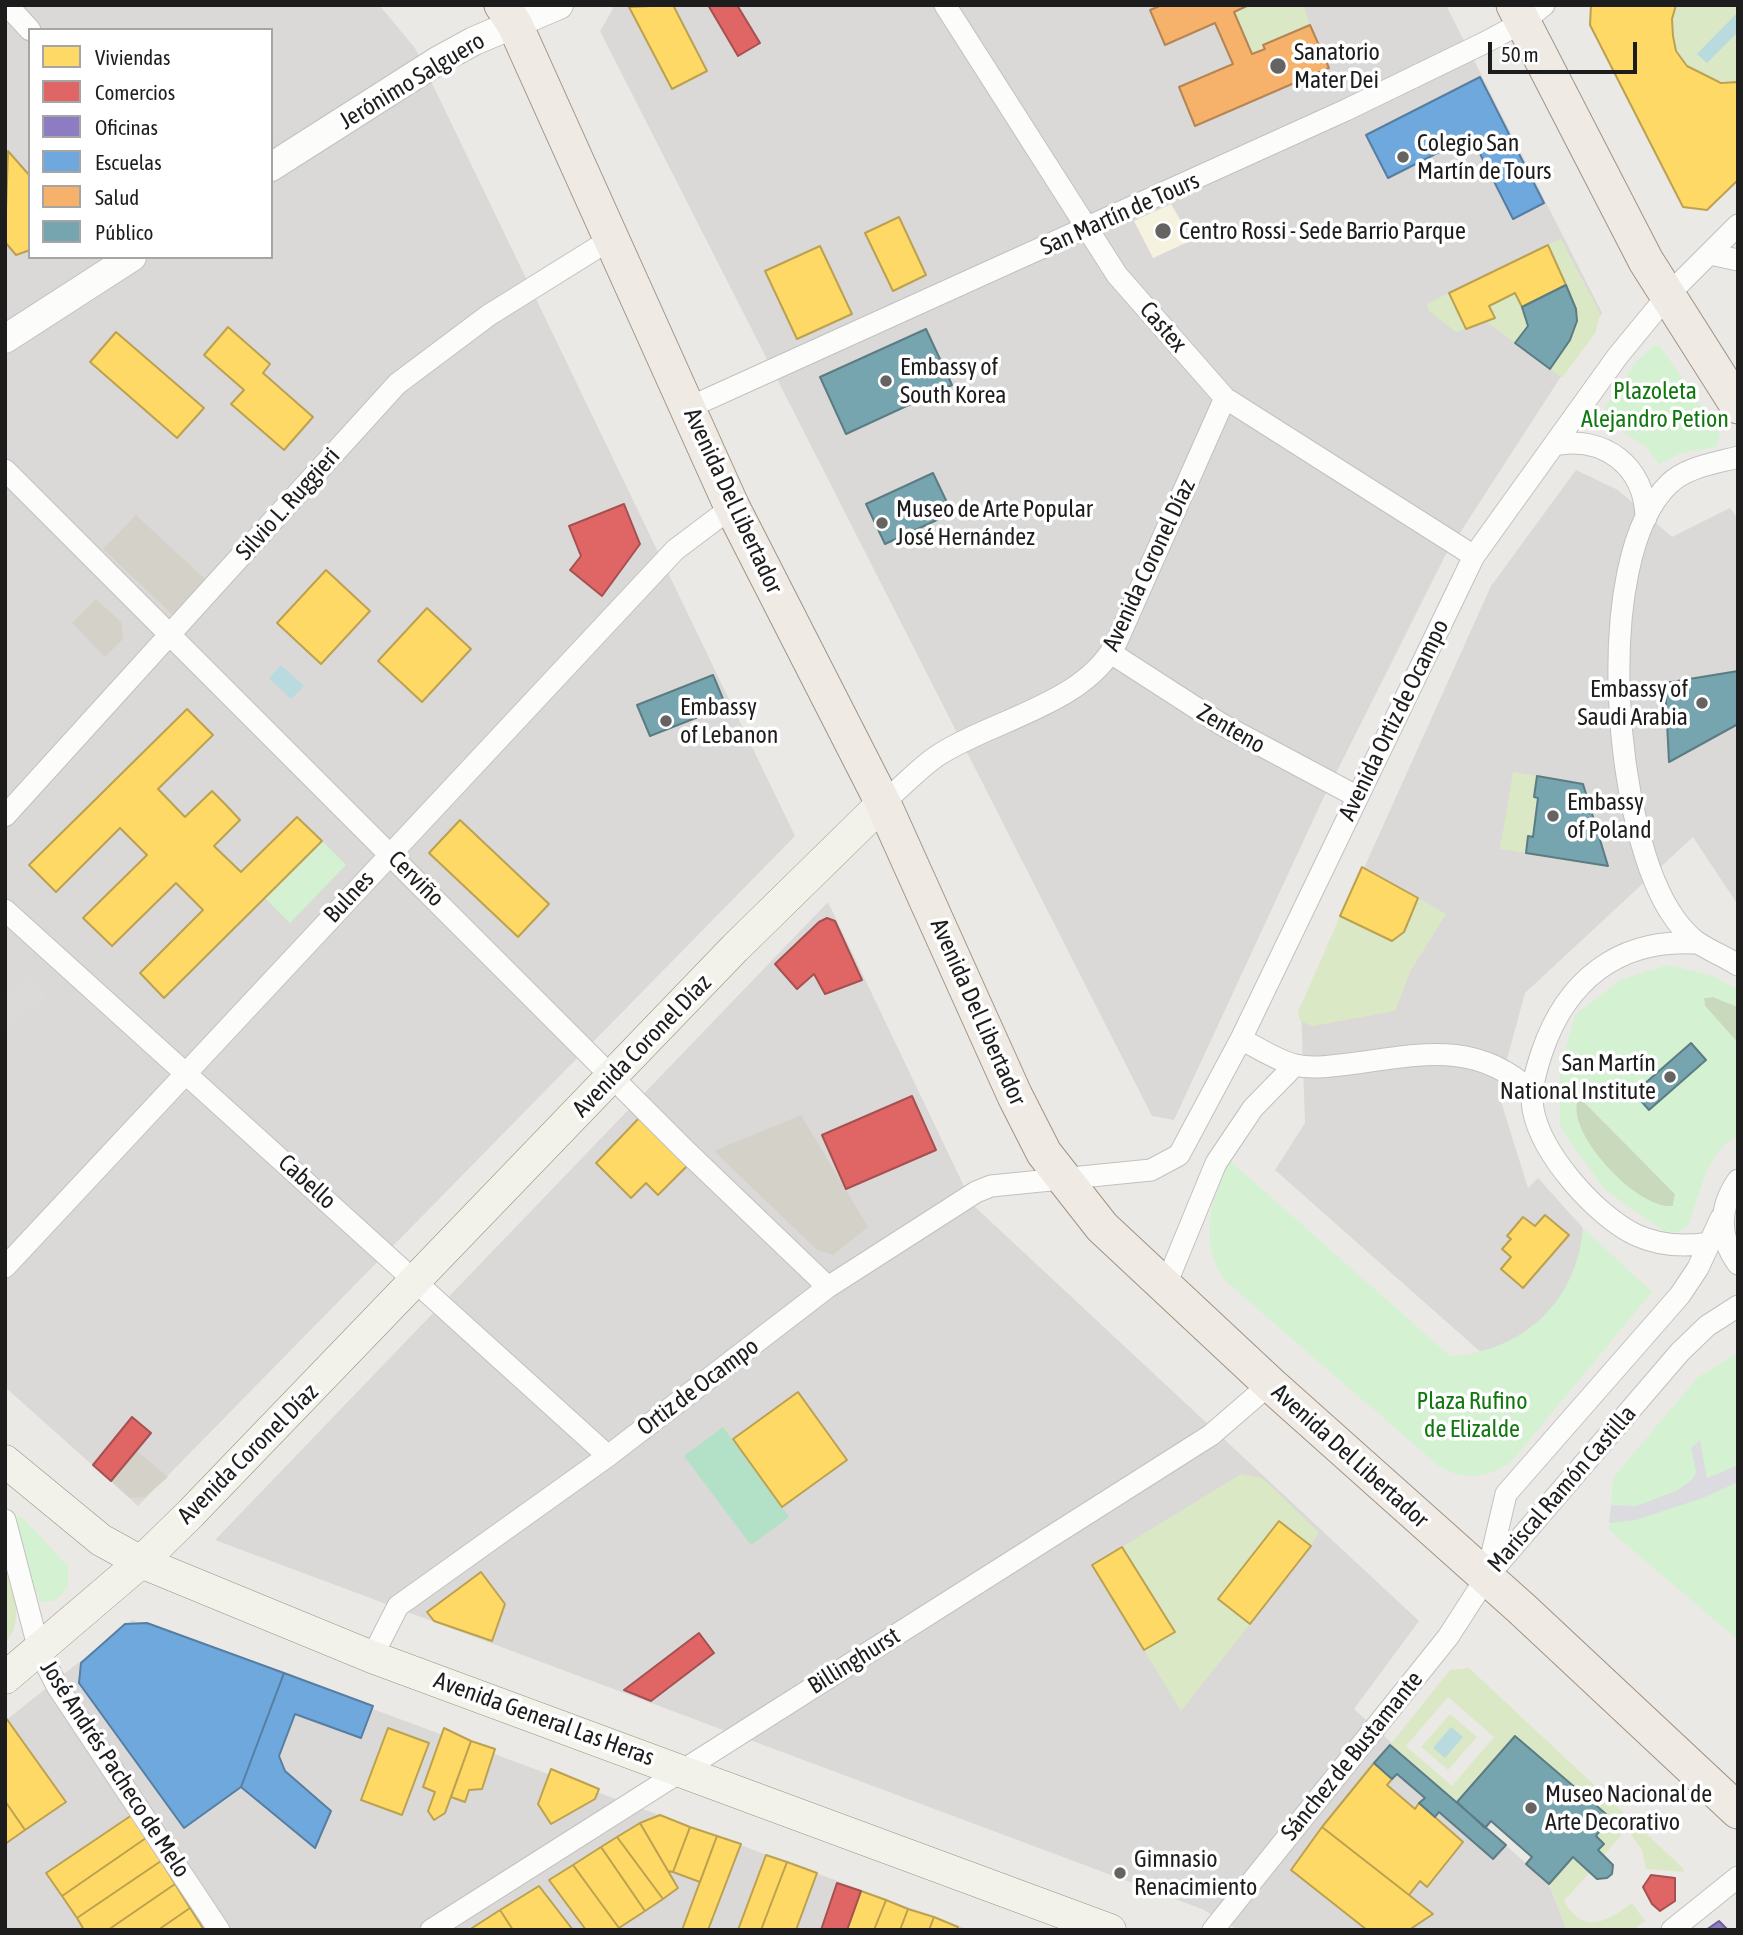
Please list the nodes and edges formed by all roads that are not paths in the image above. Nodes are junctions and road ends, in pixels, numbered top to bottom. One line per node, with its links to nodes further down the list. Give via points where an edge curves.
1 (7, 5): 6 (street)
2 (559, 5): 5 (street, Jerónimo Salguero)
3 (945, 5): 9 (street, Castex)
4 (1527, 11): 9 (street, San Martín de Tours, via 1346,110); 14 (main road)
5 (508, 15): 7 (street, Jerónimo Salguero, via 474,41); 10 (main road, Avenida Del Libertador)
6 (28, 28)
7 (273, 166)
8 (1738, 225): 11 (street, Avenida Ortiz de Ocampo)
9 (1087, 230): 16 (street, Castex, via 1117,275); 18 (street, San Martín de Tours)
10 (611, 239): 18 (main road, Avenida Del Libertador); 25 (street, Silvio L. Ruggieri, via 489,315 397,384)
11 (1710, 254): 13 (street); 14 (street, Avenida Ortiz de Ocampo)
12 (129, 259): 15 (street)
13 (1738, 260)
14 (1667, 296): 17 (main road); 19 (street, Avenida Ortiz de Ocampo)
15 (5, 339)
16 (1225, 397): 24 (street, Castex); 26 (street, Avenida Coronel Díaz)
17 (1738, 406)
18 (688, 408): 22 (main road, Avenida Del Libertador)
19 (1554, 445): 23 (street, via 1595,444 1619,457 1643,491); 24 (street, Avenida Ortiz de Ocampo)
20 (1738, 457): 23 (street, via 1671,481)
21 (5, 470): 25 (street, Cerviño)
22 (732, 507): 28 (main road, Avenida Del Libertador); 30 (street, Bulnes, via 674,550)
23 (1646, 518): 32 (street, via 1629,571 1618,654 1624,765 1662,895)
24 (1474, 556): 27 (street, Avenida Ortiz de Ocampo)
25 (169, 634): 29 (street, Silvio L. Ruggieri); 30 (street, Cerviño)
26 (1111, 653): 27 (street, Zenteno, via 1221,724); 28 (street, Avenida Coronel Díaz, via 1065,692 937,756)
27 (1356, 796): 34 (street, Avenida Ortiz de Ocampo)
28 (883, 803): 37 (main road, Avenida Coronel Díaz, via 735,948); 39 (main road, Avenida Del Libertador, via 1015,1096)
29 (5, 816)
30 (390, 852): 36 (street, Bulnes); 37 (street, Cerviño)
31 (5, 910): 36 (street, Cabello)
32 (1694, 943): 33 (street); 38 (street, via 1668,942 1624,953 1591,976 1572,995 1552,1029)
33 (1738, 965)
34 (1241, 1039): 35 (street); 39 (street, Avenida Ortiz de Ocampo, via 1179,1155 1151,1170)
35 (1295, 1065): 38 (street, via 1319,1067 1454,1054 1500,1068); 47 (street, via 1233,1134 1205,1186)
36 (187, 1072): 44 (street, Bulnes); 45 (street, Cabello)
37 (614, 1076): 45 (main road, Avenida Coronel Díaz); 46 (street, Cerviño)
38 (1532, 1092): 42 (street, via 1533,1110 1546,1141 1598,1208 1620,1226 1649,1240 1686,1246)
39 (1063, 1179): 46 (street, Ortiz de Ocampo, via 991,1186 976,1192); 47 (main road, Avenida Del Libertador, via 1102,1227)
40 (1738, 1180): 41 (street, Mariscal Ramón Castilla)
41 (1721, 1218): 42 (street, Mariscal Ramón Castilla); 43 (street, via 1727,1245)
42 (1709, 1243): 54 (street, Mariscal Ramón Castilla, via 1680,1295 1506,1494)
43 (1738, 1264)
44 (5, 1267)
45 (417, 1282): 50 (street, Cabello); 53 (main road, Avenida Coronel Díaz)
46 (828, 1287): 50 (street, Ortiz de Ocampo)
47 (1165, 1287): 49 (main road, Avenida Del Libertador)
48 (1738, 1306): 54 (street, Mariscal Ramón Castilla, via 1707,1326 1680,1352)
49 (1270, 1384): 54 (main road, Avenida Del Libertador); 58 (street, Billinghurst, via 1211,1435)
50 (608, 1456): 56 (street, Ortiz de Ocampo, via 398,1606)
51 (5, 1461): 53 (main road, Avenida General Las Heras, via 101,1541)
52 (5, 1520): 55 (street, José Andrés Pacheco de Melo)
53 (141, 1562): 55 (main road, Avenida Coronel Díaz); 56 (main road, Avenida General Las Heras)
54 (1486, 1578): 59 (main road, Avenida Del Libertador); 64 (street, Sánchez de Bustamante, via 1448,1637)
55 (39, 1650): 57 (main road, Avenida Coronel Díaz); 61 (street, José Andrés Pacheco de Melo, via 57,1686)
56 (372, 1657): 58 (main road, Avenida General Las Heras)
57 (5, 1678)
58 (683, 1770): 62 (street, Billinghurst); 63 (main road, Avenida General Las Heras)
59 (1738, 1811)
60 (1738, 1877): 65 (street)
61 (219, 1930)
62 (431, 1930)
63 (1110, 1930)
64 (1213, 1930)
65 (1671, 1930)

